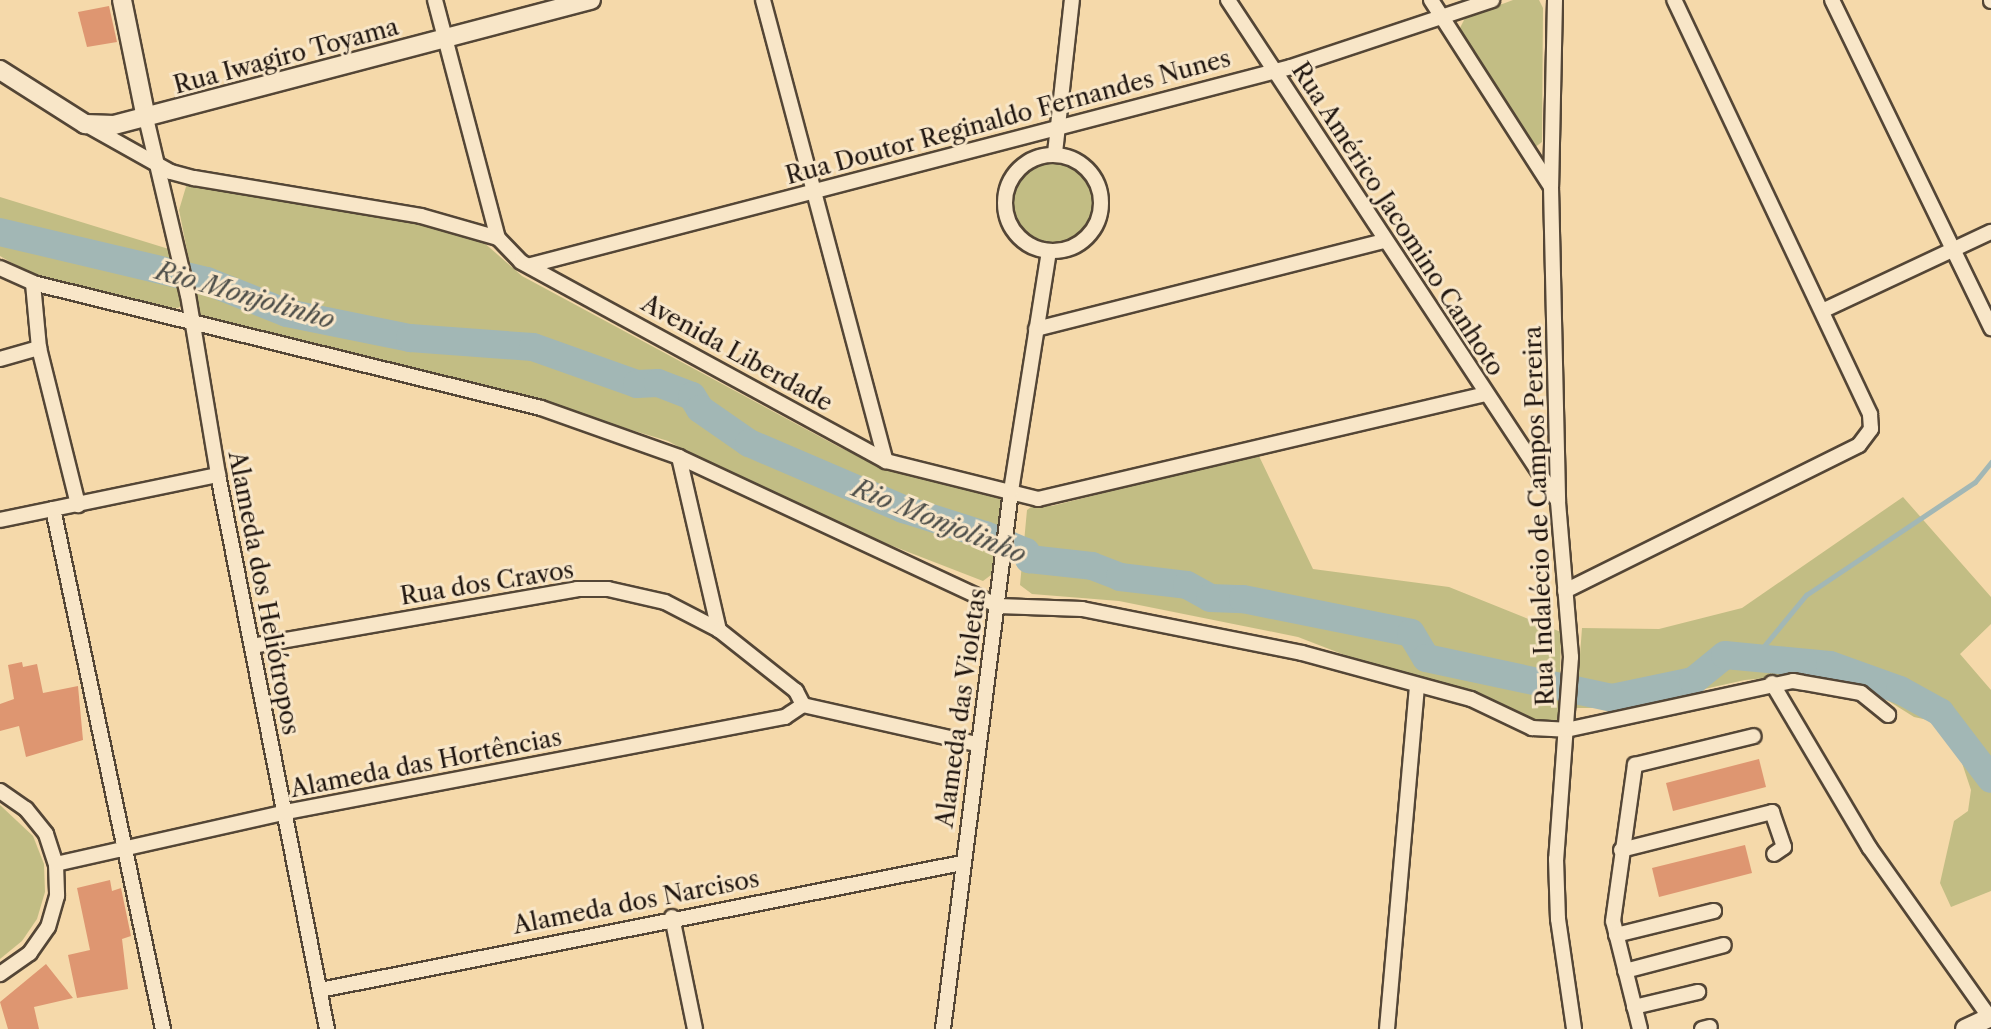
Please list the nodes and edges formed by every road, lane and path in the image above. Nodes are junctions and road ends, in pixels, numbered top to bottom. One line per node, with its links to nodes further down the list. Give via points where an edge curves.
1 (122, 0): 16 (street)
2 (435, 0): 13 (street)
3 (591, 0): 13 (street, Rua Iwagiro Toyama)
4 (763, 0): 22 (street)
5 (1072, 0): 18 (street)
6 (1228, 0): 15 (street, Rua Américo Jacomino Canhoto)
7 (1431, 0): 12 (street)
8 (1492, 0): 12 (street, Rua Doutor Reginaldo Fernandes Nunes)
9 (1555, 0): 21 (street, Rua Indalécio de Campos Pereira)
10 (1674, 0): 31 (street)
11 (1832, 0): 26 (street)
12 (1442, 17): 15 (street, Rua Doutor Reginaldo Fernandes Nunes); 21 (street)
13 (444, 37): 16 (street, Rua Iwagiro Toyama); 24 (street)
14 (0, 70): 17 (street, Avenida Liberdade)
15 (1274, 71): 18 (street, Rua Doutor Reginaldo Fernandes Nunes); 25 (street, Rua Américo Jacomino Canhoto)
16 (146, 118): 17 (street, Rua Iwagiro Toyama); 20 (street, Alameda dos Heliótropos)
17 (85, 124): 20 (street, Avenida Liberdade)
18 (1057, 127): 19 (street); 22 (street, Rua Doutor Reginaldo Fernandes Nunes)
19 (1055, 153): 27 (street, via 1020,166 1004,200 1016,235); 27 (street, via 1089,170 1099,186 1101,205 1085,240)
20 (160, 165): 24 (street, Avenida Liberdade, via 194,178 421,216); 32 (street, Alameda dos Heliótropos)
21 (1551, 187): 42 (street, Rua Indalécio de Campos Pereira)
22 (815, 189): 28 (street, Rua Doutor Reginaldo Fernandes Nunes); 39 (street)
23 (1991, 232): 26 (street)
24 (498, 238): 28 (street, Avenida Liberdade, via 521,262)
25 (1385, 241): 34 (street); 37 (street, Rua Américo Jacomino Canhoto)
26 (1953, 250): 31 (street); 33 (street)
27 (1049, 252): 34 (street, Alameda das Violetas)
28 (531, 265): 39 (street, Avenida Liberdade)
29 (0, 268): 30 (street)
30 (33, 283): 32 (street); 35 (street)
31 (1822, 311): 46 (street, via 1870,414 1871,429 1859,445)
32 (192, 321): 38 (street, via 541,408); 40 (street, Alameda dos Heliótropos)
33 (1991, 328)
34 (1036, 329): 41 (street, Alameda das Violetas)
35 (39, 348): 36 (street); 43 (street)
36 (0, 359)
37 (1486, 394): 41 (street, Avenida Liberdade, via 1038,499); 42 (street, Rua Américo Jacomino Canhoto)
38 (679, 457): 47 (street); 48 (street)
39 (886, 461): 41 (street, Avenida Liberdade)
40 (218, 475): 43 (street); 49 (street, Alameda dos Heliótropos)
41 (1011, 491): 47 (street, Alameda das Violetas)
42 (1558, 502): 46 (street, Rua Indalécio de Campos Pereira)
43 (78, 505): 44 (street)
44 (53, 509): 45 (street); 59 (street)
45 (0, 520)
46 (1565, 591): 54 (street, Rua Indalécio de Campos Pereira, via 1571,657)
47 (998, 606): 51 (street, via 1082,609 1187,627 1302,653); 56 (street, Alameda das Violetas)
48 (719, 630): 49 (street, Rua dos Cravos, via 665,602 608,589 577,589); 52 (street, Rua dos Cravos, via 796,691)
49 (252, 646): 58 (street, Alameda dos Heliótropos)
50 (1772, 683): 53 (street, via 1839,686 1861,693); 54 (street); 73 (street, via 1869,847)
51 (1417, 688): 54 (street, via 1471,699 1532,728); 78 (street)
52 (803, 705): 56 (street); 58 (street, Alameda das Hortências, via 785,717)
53 (1888, 715)
54 (1566, 730): 79 (street, Rua Indalécio de Campos Pereira, via 1558,796 1557,904)
55 (1754, 736): 60 (street, via 1635,765)
56 (976, 744): 62 (street, Alameda das Violetas)
57 (0, 791): 63 (street, via 39,826)
58 (286, 812): 59 (street, Alameda das Hortências); 70 (street, Alameda dos Heliótropos)
59 (125, 847): 63 (street, Alameda das Hortências); 74 (street)
60 (1621, 850): 61 (street, via 1772,812 1784,847); 66 (street)
61 (1774, 854)
62 (962, 863): 65 (street, Alameda dos Narcisos); 77 (street, Alameda das Violetas)
63 (56, 864): 69 (street, via 57,896 48,927 30,953)
64 (1714, 911): 66 (street)
65 (672, 917): 70 (street, Alameda dos Narcisos); 76 (street)
66 (1616, 935): 68 (street)
67 (1724, 945): 68 (street)
68 (1625, 971): 72 (street)
69 (0, 974)
70 (320, 990): 75 (street, Alameda dos Heliótropos)
71 (1698, 992): 72 (street)
72 (1634, 1007): 80 (street)
73 (1991, 1018): 81 (street)
74 (163, 1029)
75 (327, 1029)
76 (695, 1029)
77 (943, 1029)
78 (1387, 1029)
79 (1574, 1029)
80 (1640, 1029)
81 (1965, 1029)

